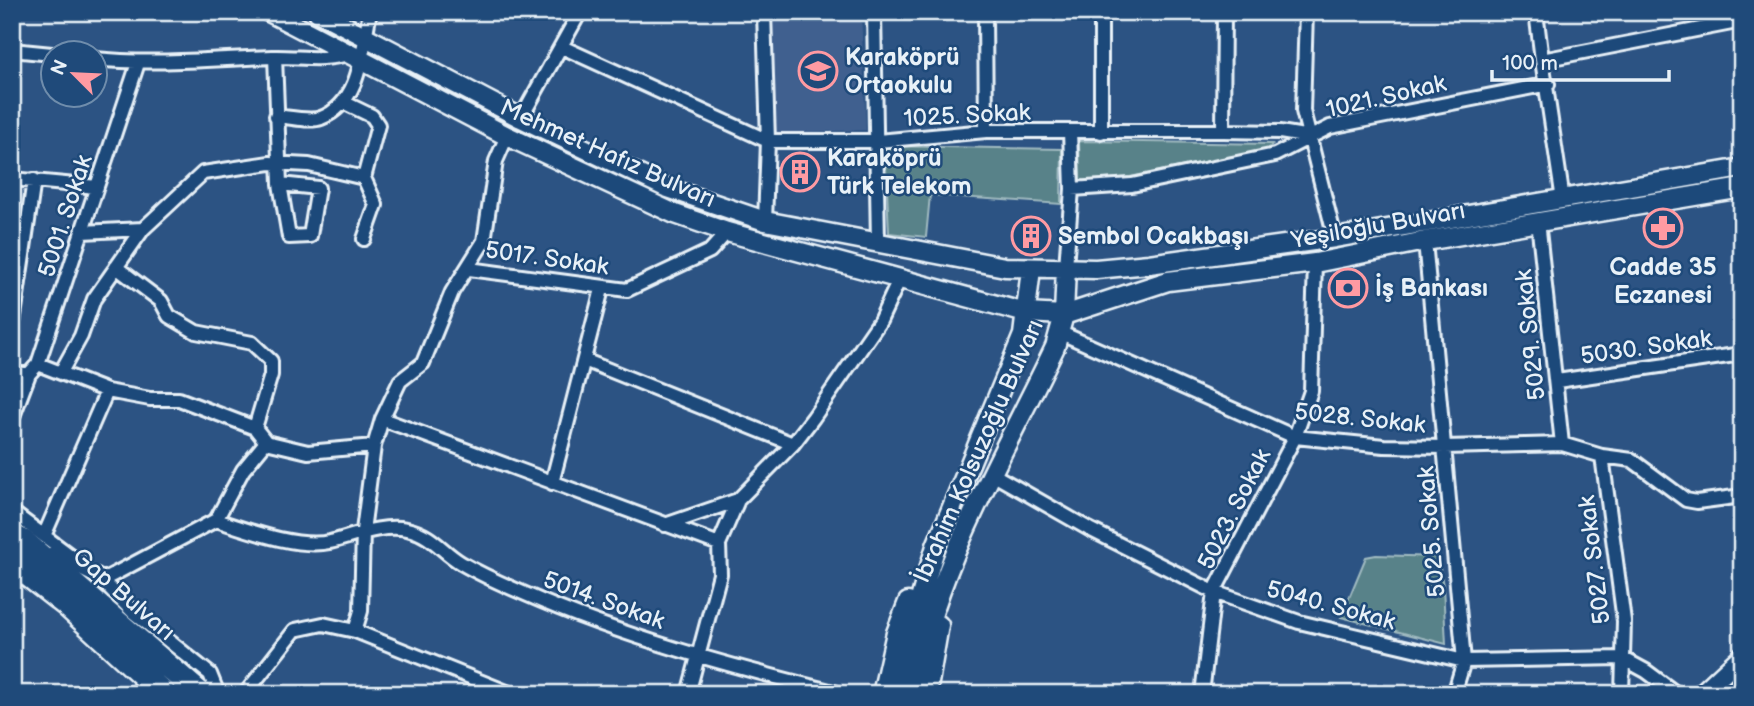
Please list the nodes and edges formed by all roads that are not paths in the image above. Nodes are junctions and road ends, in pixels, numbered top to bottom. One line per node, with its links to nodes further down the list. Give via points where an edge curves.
1 (269, 12): 18 (main road, Mehmet Hafız Bulvarı)
2 (318, 12): 13 (main road, Mehmet Hafız Bulvarı)
3 (370, 12): 13 (street)
4 (580, 12): 14 (street)
5 (764, 12): 32 (street)
6 (874, 12): 33 (street)
7 (985, 12): 26 (street)
8 (1101, 12): 29 (street)
9 (1224, 12): 28 (street)
10 (1306, 12): 31 (street, via 1303,111)
11 (1536, 12): 20 (street)
12 (1742, 21): 20 (street)
13 (365, 38): 18 (street); 25 (main road, Mehmet Hafız Bulvarı)
14 (562, 47): 25 (street); 32 (street, 1025. Sokak)
15 (12, 50): 16 (street)
16 (38, 53)
17 (275, 57): 18 (street); 21 (street); 24 (street)
18 (355, 58): 23 (street); 30 (main road, Mehmet Hafız Bulvarı)
19 (108, 60): 21 (street)
20 (1542, 60): 22 (street)
21 (138, 63): 40 (street, 5001. Sokak)
22 (1548, 84): 31 (street, 1021. Sokak, via 1330,127); 43 (street)
23 (343, 102): 24 (street, via 319,119); 36 (street, via 372,116 378,125)
24 (276, 116): 34 (street)
25 (521, 118): 44 (main road, Mehmet Hafız Bulvarı, via 665,187)
26 (986, 131): 27 (street, 1025. Sokak); 33 (street, 1025. Sokak)
27 (1070, 131): 29 (street, 1025. Sokak); 42 (street)
28 (1223, 131): 29 (street, 1025. Sokak); 31 (street, 1025. Sokak)
29 (1101, 132)
30 (507, 136): 48 (main road, Mehmet Hafız Bulvarı, via 675,214); 56 (street, via 496,161 484,241)
31 (1310, 137): 42 (street, 1021. Sokak, via 1275,155 1132,185); 49 (street)
32 (768, 141): 33 (street, 1025. Sokak); 44 (street)
33 (878, 141): 52 (street)
34 (280, 164): 36 (street, via 309,165); 39 (street); 46 (street, via 203,173)
35 (1742, 168): 43 (main road, Yeşiloğlu Bulvarı)
36 (364, 178): 50 (street, via 376,205)
37 (12, 179): 38 (street)
38 (34, 180): 40 (street); 62 (street)
39 (280, 184): 39 (street, via 289,237 310,236 318,188)
40 (97, 187): 47 (street, 5001. Sokak)
41 (1742, 188): 45 (main road, Yeşiloğlu Bulvarı)
42 (1072, 189): 55 (street)
43 (1563, 200): 49 (main road, Yeşiloğlu Bulvarı)
44 (765, 221): 52 (main road, Mehmet Hafız Bulvarı)
45 (1538, 221): 51 (main road, Yeşiloğlu Bulvarı); 68 (street, 5029. Sokak)
46 (143, 229): 47 (street); 54 (street)
47 (82, 232): 65 (street, 5001. Sokak)
48 (727, 232): 58 (main road, Mehmet Hafız Bulvarı); 59 (street, 5017. Sokak, via 710,251 627,290)
49 (1335, 238): 55 (main road, Yeşiloğlu Bulvarı, via 1150,264)
50 (364, 239)
51 (1425, 241): 53 (main road, Yeşiloğlu Bulvarı); 78 (street, 5025. Sokak)
52 (878, 243): 57 (main road, Mehmet Hafız Bulvarı)
53 (1315, 263): 61 (main road, Yeşiloğlu Bulvarı, via 1168,281); 73 (street, 5023. Sokak, via 1311,391)
54 (116, 267): 66 (street, via 94,299); 72 (street, via 161,302 169,316 197,332 252,343 271,361)
55 (1066, 267): 57 (main road, Yeşiloğlu Bulvarı); 61 (main road, İbrahim Kolsuzoğlu Bulvarı)
56 (469, 269): 59 (street, 5017. Sokak); 71 (street, via 452,292 423,363 400,381)
57 (1031, 269): 60 (main road, İbrahim Kolsuzoğlu Bulvarı)
58 (900, 278): 60 (main road, Mehmet Hafız Bulvarı); 75 (street, via 880,321)
59 (602, 289): 64 (street)
60 (1026, 313): 61 (main road, Yeşiloğlu Bulvarı); 90 (main road, İbrahim Kolsuzoğlu Bulvarı, via 1023,335)
61 (1062, 323): 73 (street, 5028. Sokak); 80 (main road, İbrahim Kolsuzoğlu Bulvarı)
62 (12, 330)
63 (1742, 354): 68 (street, 5030. Sokak)
64 (584, 360): 75 (street); 81 (street)
65 (34, 369): 66 (street); 67 (street); 70 (street, 5001. Sokak)
66 (61, 372): 69 (street)
67 (12, 374)
68 (1557, 381): 76 (street, 5029. Sokak)
69 (107, 391): 72 (street, via 179,399); 88 (street)
70 (12, 419)
71 (382, 419): 77 (street); 81 (street)
72 (255, 428): 74 (street)
73 (1295, 437): 78 (street, 5028. Sokak); 93 (street, 5023. Sokak)
74 (265, 442): 77 (street, via 308,452); 85 (street, via 243,470)
75 (793, 444): 83 (street)
76 (1562, 444): 78 (street, 5028. Sokak); 79 (street, 5028. Sokak)
77 (374, 446): 87 (street)
78 (1445, 447): 99 (street, 5025. Sokak)
79 (1602, 456): 82 (street, 5028. Sokak, via 1632,460 1686,500); 98 (street, 5027. Sokak, via 1625,621)
80 (994, 475): 93 (street, 5040. Sokak, via 1088,529); 94 (main road, İbrahim Kolsuzoğlu Bulvarı)
81 (552, 483): 86 (street)
82 (1742, 496)
83 (737, 500): 86 (street); 89 (street)
84 (12, 512): 88 (street)
85 (216, 520): 87 (street, 5014. Sokak, via 302,542 328,542); 92 (street)
86 (665, 525): 89 (street)
87 (363, 531): 95 (street, via 361,611); 97 (street, 5014. Sokak, via 406,529 427,536 459,562 524,594)
88 (27, 538): 92 (street); 92 (street); 102 (highway, Gap Bulvarı)
89 (719, 544): 97 (street, via 720,574)
90 (936, 546): 108 (main road, via 896,633); 109 (main road, İbrahim Kolsuzoğlu Bulvarı, via 904,652)
91 (12, 562): 101 (highway, Gap Bulvarı, via 67,605)
92 (103, 580): 103 (street, via 133,612 210,674)
93 (1214, 592): 99 (street, 5040. Sokak, via 1299,622); 112 (street, 5023. Sokak)
94 (938, 603): 110 (main road, İbrahim Kolsuzoğlu Bulvarı, via 919,657); 111 (main road, via 940,620)
95 (355, 631): 104 (street, via 323,624 295,630); 105 (street)
96 (1742, 656): 116 (main road)
97 (700, 658): 106 (street); 107 (street, 5014. Sokak)
98 (1622, 658): 99 (street, 5040. Sokak); 114 (street, 5027. Sokak); 115 (street)
99 (1464, 661): 113 (street, 5025. Sokak)
100 (1742, 671): 117 (main road)
101 (164, 694)
102 (200, 694)
103 (218, 694)
104 (245, 694)
105 (512, 694)
106 (688, 694)
107 (842, 694)
108 (882, 694)
109 (897, 694)
110 (913, 694)
111 (927, 694)
112 (1202, 694)
113 (1454, 694)
114 (1622, 694)
115 (1677, 694)
116 (1701, 694)
117 (1718, 694)

